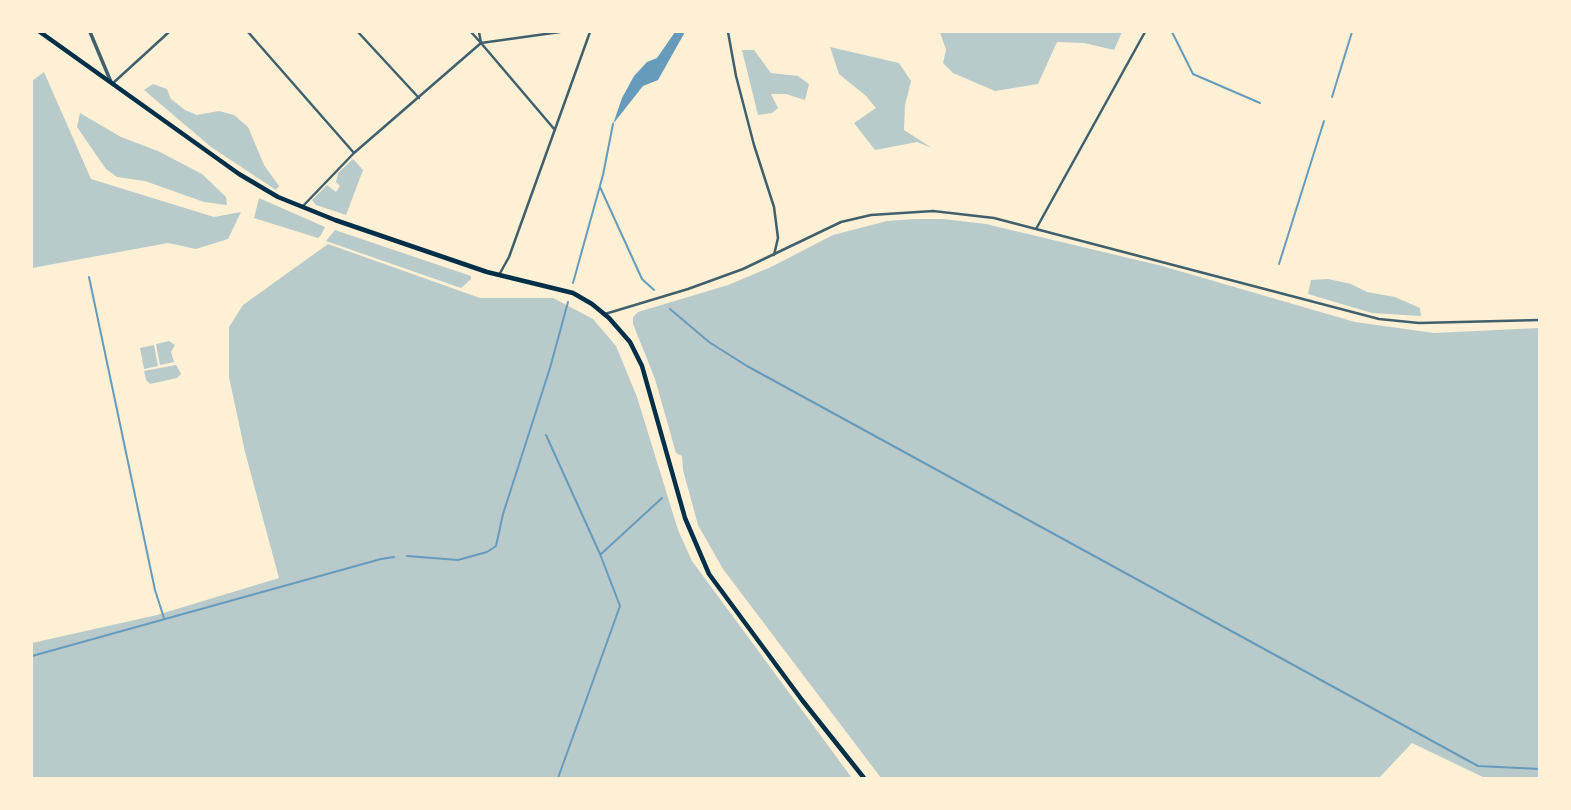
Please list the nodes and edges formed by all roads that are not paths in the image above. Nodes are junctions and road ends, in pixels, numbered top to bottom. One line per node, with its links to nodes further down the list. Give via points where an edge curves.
1 (40, 32): 13 (main road)
2 (90, 32): 13 (street)
3 (169, 32): 13 (street)
4 (248, 32): 16 (street)
5 (358, 32): 14 (street)
6 (471, 32): 12 (street)
7 (479, 32): 12 (street)
8 (560, 32): 12 (street)
9 (590, 32): 15 (street)
10 (728, 32): 19 (street, via 774,208 778,238)
11 (1145, 32): 18 (street)
12 (481, 43): 14 (street); 15 (street)
13 (112, 84): 17 (main road, via 260,188)
14 (419, 98): 16 (street)
15 (555, 130): 20 (street)
16 (354, 153): 17 (street)
17 (302, 208): 20 (main road)
18 (1036, 229): 19 (street, via 953,211 897,212 841,222); 22 (street, via 1379,319 1419,323)
19 (774, 255): 21 (street, via 688,289)
20 (499, 275): 21 (main road, via 568,292)
21 (605, 314): 23 (main road, via 627,338 642,366 685,518 709,574)
22 (1539, 320)
23 (864, 779)

